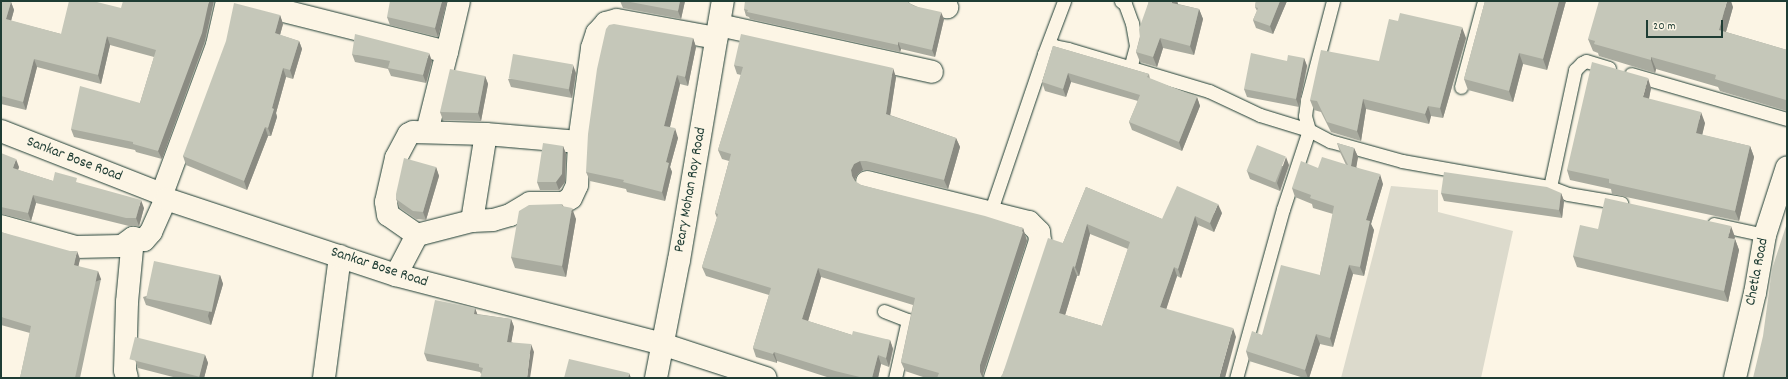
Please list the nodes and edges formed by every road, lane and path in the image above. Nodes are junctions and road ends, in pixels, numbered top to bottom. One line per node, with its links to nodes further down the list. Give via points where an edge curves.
1 (227, 1): 26 (street, via 217,45)
2 (244, 1): 12 (street)
3 (459, 1): 12 (street)
4 (723, 1): 11 (street, Peary Mohan Roy Road)
5 (920, 1): 10 (street)
6 (1064, 1): 13 (lane)
7 (1121, 1): 14 (lane, via 1125,4 1132,23 1136,46)
8 (1333, 1): 18 (lane, via 1307,100 1305,116)
9 (1484, 1): 16 (lane)
10 (947, 7)
11 (718, 31): 15 (street); 22 (street, via 617,20 606,23 597,33 592,48); 38 (street, Peary Mohan Roy Road)
12 (447, 52): 20 (street)
13 (1044, 54): 14 (lane, via 1054,46); 28 (lane)
14 (1130, 68): 18 (lane, via 1208,91 1260,116)
15 (932, 72)
16 (1461, 87)
17 (1787, 119): 25 (lane, via 1586,61 1575,70)
18 (1310, 130): 25 (lane, via 1330,141 1402,161); 45 (lane, via 1283,209)
19 (1, 131): 26 (street, Sankar Bose Road)
20 (427, 132): 21 (street); 32 (street, via 409,134 396,158 387,193 388,215)
21 (486, 134): 22 (street); 29 (street)
22 (579, 142): 29 (street, via 577,185 570,198 563,203 530,203 510,215 493,220)
23 (1787, 167): 33 (street, Chetla Road)
24 (867, 182): 28 (street)
25 (1550, 188): 27 (lane)
26 (164, 197): 34 (street, via 151,232 144,240); 35 (street, Sankar Bose Road)
27 (1636, 207)
28 (990, 213): 44 (street, via 1029,222 1039,232 1040,241)
29 (472, 221): 32 (street)
30 (1705, 222): 33 (lane)
31 (1, 226): 34 (street, via 76,247 122,246)
32 (418, 235): 36 (street)
33 (1765, 235): 46 (street, Chetla Road, via 1755,293)
34 (133, 238): 39 (street, via 127,302)
35 (340, 256): 36 (street, Sankar Bose Road); 40 (street)
36 (396, 275): 38 (street, Sankar Bose Road)
37 (884, 311): 43 (lane, via 908,320)
38 (662, 344): 41 (street, Peary Mohan Roy Road); 42 (street, Sankar Bose Road)
39 (127, 378)
40 (324, 378)
41 (656, 378)
42 (766, 378)
43 (895, 378)
44 (995, 378)
45 (1236, 378)
46 (1735, 378)

